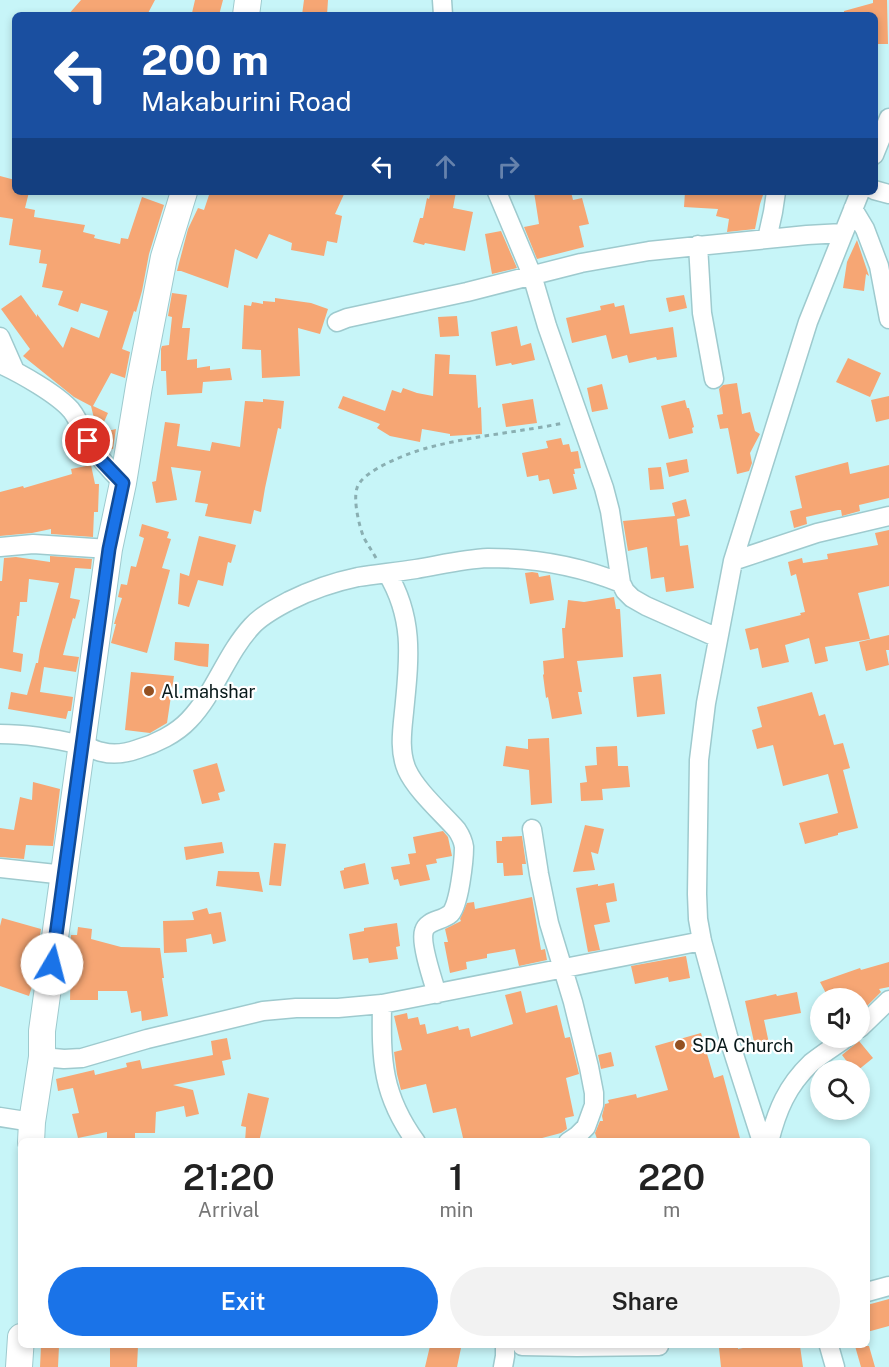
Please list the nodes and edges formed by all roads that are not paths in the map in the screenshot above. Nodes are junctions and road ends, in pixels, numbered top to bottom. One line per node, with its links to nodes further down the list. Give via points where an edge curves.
1 (889, 118): 2 (street)
2 (878, 145)
3 (183, 195): 16 (street, via 164,257)
4 (498, 195): 10 (street)
5 (776, 195): 8 (street)
6 (857, 200): 7 (street); 11 (street, via 879,266)
7 (843, 234): 8 (street); 20 (street, via 808,322)
8 (767, 239): 9 (street)
9 (698, 245): 10 (street, via 581,263); 15 (street, via 702,314)
10 (532, 275): 12 (street); 22 (street, via 610,511)
11 (889, 319)
12 (337, 322)
13 (0, 337): 14 (street)
14 (8, 367): 16 (street, via 70,410 100,459)
15 (714, 379)
16 (123, 483): 19 (street)
17 (889, 516): 20 (street, via 817,533)
18 (0, 547): 19 (street, via 33,544)
19 (109, 549): 25 (street)
20 (733, 561): 23 (street)
21 (387, 573): 22 (street, via 487,558 583,569); 25 (street, via 327,585 266,614 243,637 188,721 174,732 137,750 121,753); 31 (street, via 401,600 409,637 402,734 406,770 457,830 464,847 454,908 450,915 429,924 423,933)
22 (621, 583): 23 (street, via 632,598 646,606)
23 (718, 638): 29 (street, via 699,760 697,894)
24 (0, 734): 25 (street)
25 (83, 745): 28 (street)
26 (532, 829): 30 (street, via 549,923)
27 (0, 868): 28 (street)
28 (65, 875): 36 (street, via 42,1031)
29 (702, 941): 30 (street); 41 (street)
30 (562, 968): 31 (street); 40 (street, via 594,1093 586,1127)
31 (437, 994): 33 (street)
32 (889, 1000): 34 (street)
33 (382, 1004): 36 (street, via 263,1011 82,1058); 39 (street, via 386,1082 395,1108)
34 (870, 1018)
35 (832, 1048): 42 (street, via 813,1062 785,1095)
36 (42, 1057): 38 (street)
37 (0, 1117): 38 (street)
38 (31, 1132)
39 (414, 1138)
40 (574, 1138)
41 (761, 1138)
42 (770, 1138)
43 (889, 1286): 44 (street)
44 (870, 1291)
45 (20, 1348): 48 (street)
46 (505, 1348): 49 (street)
47 (830, 1348): 50 (street)
48 (19, 1367)
49 (503, 1367)
50 (835, 1367)

